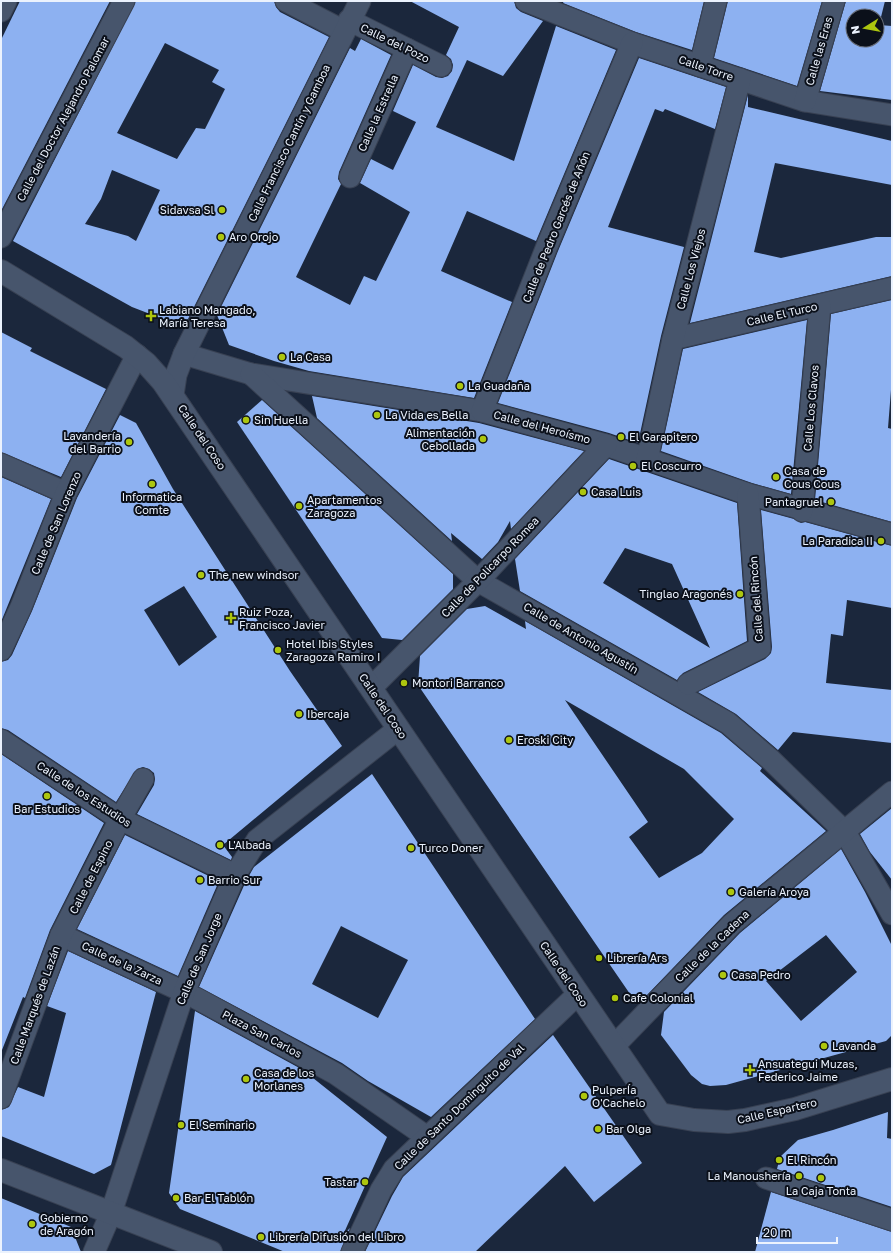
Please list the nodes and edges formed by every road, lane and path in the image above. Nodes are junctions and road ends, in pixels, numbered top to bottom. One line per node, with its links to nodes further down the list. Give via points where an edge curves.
1 (6, 1): 8 (street)
2 (124, 1): 18 (street, Calle del Doctor Alejandro Palomar)
3 (286, 1): 9 (street, Calle del Pozo)
4 (360, 1): 9 (street, Calle Francisco Cantín y Gamboa)
5 (526, 1): 10 (street, Calle Torre)
6 (716, 1): 13 (street)
7 (834, 1): 15 (street, Calle las Eras)
8 (1, 11)
9 (346, 25): 11 (street, Calle del Pozo); 23 (street, Calle Francisco Cantín y Gamboa)
10 (632, 43): 13 (street, Calle Torre); 27 (street, Calle de Pedro Garcés de Añón, via 547,246)
11 (407, 49): 12 (street, Calle del Pozo); 17 (street, Calle la Estrella)
12 (441, 66)
13 (700, 66): 14 (street, Calle Torre)
14 (740, 80): 15 (street, Calle Torre); 22 (street, Calle Los Viejos)
15 (804, 101): 16 (street, Calle Torre)
16 (892, 115)
17 (350, 177)
18 (1, 237)
19 (1, 271): 24 (street, Calle del Coso)
20 (892, 288): 21 (street, Calle El Turco)
21 (820, 305): 22 (street, Calle El Turco); 33 (street, Calle Los Clavos)
22 (673, 339): 29 (street, Calle Los Viejos)
23 (184, 354): 25 (street, Calle del Heroísmo); 26 (street, Calle Francisco Cantín y Gamboa, via 176,375)
24 (137, 355): 26 (street, Calle del Coso, via 156,373); 31 (street, Calle de San Lorenzo)
25 (252, 374): 27 (street, Calle del Heroísmo); 35 (street, Calle de Antonio Agustín)
26 (173, 395): 38 (street, Calle del Coso)
27 (482, 411): 28 (street, Calle del Heroísmo)
28 (606, 445): 29 (street, Calle del Heroísmo); 35 (street, Calle de Policarpo Romea)
29 (648, 460): 32 (street, Calle del Heroísmo)
30 (1, 464): 31 (street)
31 (66, 493): 36 (street, Calle de San Lorenzo)
32 (748, 494): 33 (street, Calle del Heroísmo); 37 (street, Calle del Rincón, via 760,648)
33 (802, 510): 34 (street, Calle del Heroísmo)
34 (892, 534)
35 (478, 581): 38 (street, Calle de Policarpo Romea); 44 (street, Calle de Antonio Agustín, via 728,723 771,760)
36 (1, 650)
37 (688, 684)
38 (371, 688): 39 (street, Calle del Coso)
39 (398, 728): 45 (street, Calle de San Jorge, via 257,840); 48 (street, Calle del Coso)
40 (1, 740): 43 (street, Calle de los Estudios)
41 (144, 779): 43 (street, Calle de Espino)
42 (892, 792): 44 (street, Calle de la Cadena)
43 (120, 819): 45 (street, Calle de los Estudios); 47 (street, Calle de Espino)
44 (845, 832): 46 (street, Calle de Antonio Agustín); 50 (street, Calle de la Cadena, via 732,924)
45 (235, 875): 49 (street, Calle de San Jorge)
46 (892, 914)
47 (61, 935): 49 (street, Calle de la Zarza); 52 (street, Calle Marqués de Lazán)
48 (578, 994): 50 (street, Calle del Coso); 54 (street, Calle de Santo Dominguito de Val)
49 (190, 995): 54 (street, Plaza San Carlos, via 336,1074); 57 (street, Calle de San Jorge)
50 (614, 1046): 53 (street, Calle del Coso)
51 (892, 1079): 53 (street, Calle Espartero, via 795,1109 728,1122)
52 (1, 1098)
53 (660, 1114)
54 (427, 1137): 61 (street, Calle de Santo Dominguito de Val, via 394,1169)
55 (1, 1170): 57 (street)
56 (766, 1178): 58 (street)
57 (111, 1213): 59 (street, Calle de San Jorge); 60 (street)
58 (892, 1220)
59 (94, 1252)
60 (211, 1252)
61 (352, 1252)

